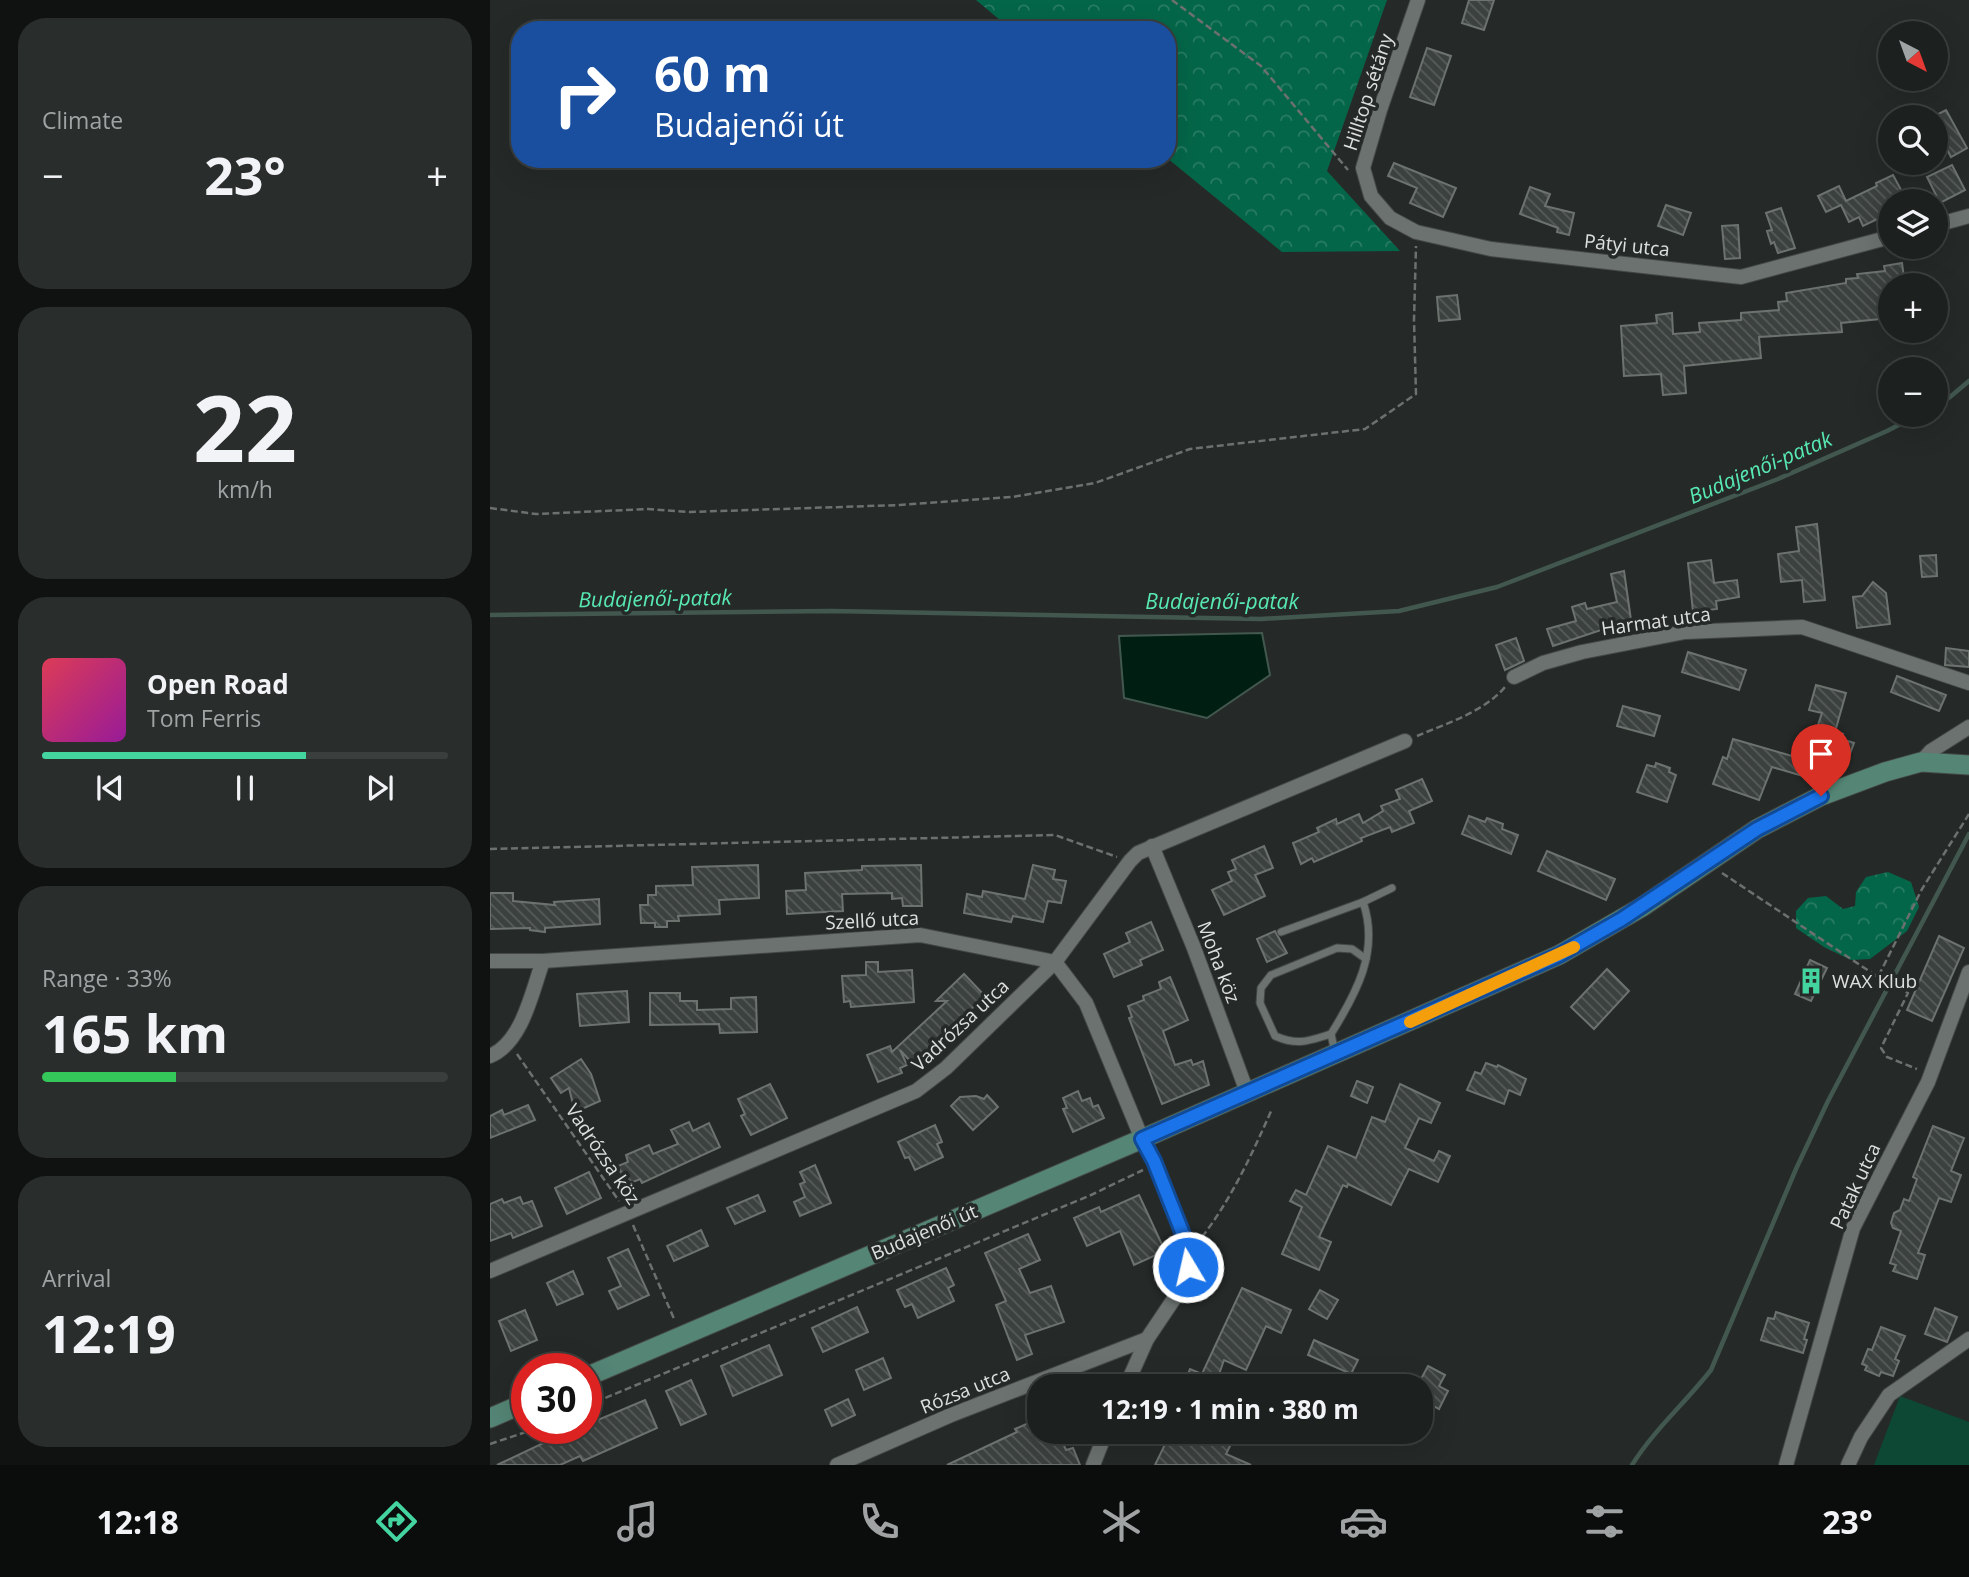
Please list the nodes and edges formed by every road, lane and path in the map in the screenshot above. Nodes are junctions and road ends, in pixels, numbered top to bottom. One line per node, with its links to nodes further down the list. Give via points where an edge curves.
1 (1172, 0): 3 (path, via 1261,66)
2 (1418, 0): 3 (street, Hilltop sétány, via 1363,168)
3 (1371, 196): 6 (street, Pátyi utca, via 1390,218)
4 (1969, 216): 5 (street)
5 (1948, 222)
6 (1416, 232): 7 (street, Pátyi utca, via 1491,249 1741,277); 8 (path, via 1416,394 1365,429 1190,449 1095,483 1012,497 690,512 536,513)
7 (1878, 240)
8 (490, 508)
9 (1514, 677): 10 (street, Harmat utca, via 1583,652 1685,632 1802,627); 12 (path, via 1495,699)
10 (1969, 683)
11 (1969, 727): 13 (street)
12 (1405, 741): 16 (street, Vadrózsa utca)
13 (1921, 762): 14 (main road, Budajenői út); 31 (main road, Budajenői út, via 1821,796 1757,829 1559,955)
14 (1969, 765)
15 (1969, 814): 28 (path, via 1922,890)
16 (1152, 846): 18 (street, Vadrózsa utca); 34 (street, Moha köz)
17 (490, 849): 18 (path, via 1055,835)
18 (1130, 861): 26 (street, Vadrózsa utca)
19 (1723, 873): 28 (path)
20 (1392, 888): 21 (lane)
21 (1363, 902): 22 (lane); 23 (lane, via 1368,916)
22 (1281, 932)
23 (1366, 959): 29 (lane, via 1355,996); 29 (lane, via 1352,949 1337,948 1271,975 1261,988 1259,1003 1275,1036 1303,1043)
24 (490, 961): 25 (street, Szellő utca)
25 (543, 961): 26 (street, Szellő utca, via 920,935); 30 (street)
26 (1055, 962): 36 (street, via 1086,1003); 38 (street, Vadrózsa utca, via 946,1068 916,1091)
27 (1969, 972): 33 (street, Patak utca)
28 (1878, 977): 33 (path, via 1908,993 1881,1048 1887,1057)
29 (1331, 1034): 31 (lane)
30 (509, 1043): 32 (street); 38 (path, Vadrózsa köz)
31 (1335, 1054): 34 (main road, Budajenői út)
32 (490, 1056)
33 (1931, 1073): 54 (street, Patak utca, via 1853,1228)
34 (1254, 1088): 36 (main road, Budajenői út)
35 (1272, 1109): 39 (path, via 1243,1174)
36 (1142, 1139): 37 (street); 44 (main road, Budajenői út)
37 (1154, 1161): 39 (street); 46 (path, via 1091,1195)
38 (627, 1212): 40 (street, Vadrózsa utca); 41 (path, Vadrózsa köz)
39 (1190, 1252): 42 (street, via 1186,1281)
40 (490, 1271)
41 (677, 1328)
42 (1147, 1339): 45 (street); 52 (street, Rózsa utca)
43 (1969, 1339): 55 (street, via 1889,1395)
44 (602, 1370)
45 (1131, 1374)
46 (602, 1399)
47 (511, 1409): 48 (main road)
48 (490, 1418)
49 (511, 1437): 50 (path)
50 (490, 1444)
51 (1101, 1444): 53 (street)
52 (837, 1465)
53 (1093, 1465)
54 (1786, 1465)
55 (1848, 1465)

